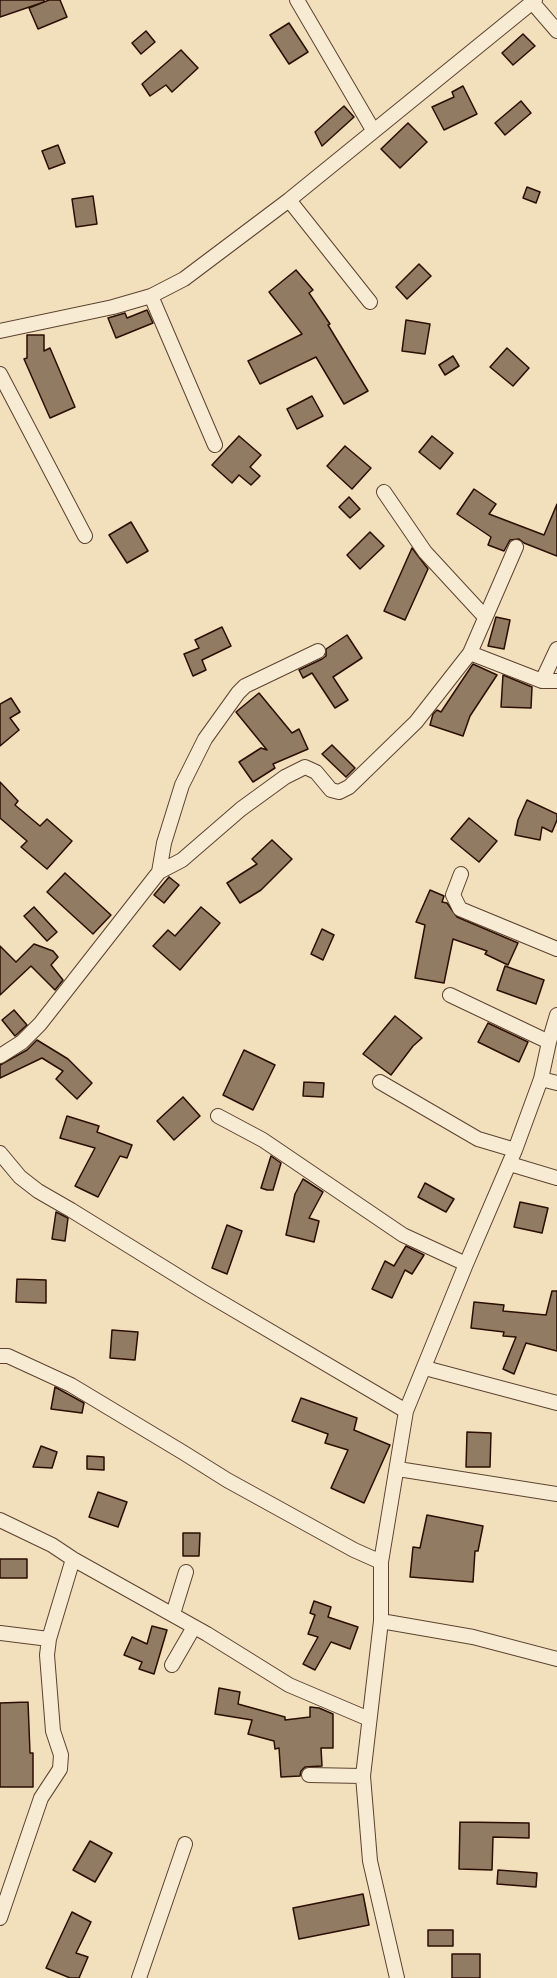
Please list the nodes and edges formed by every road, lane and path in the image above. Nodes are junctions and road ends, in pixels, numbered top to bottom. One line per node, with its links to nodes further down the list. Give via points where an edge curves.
1 (297, 0): 4 (street)
2 (533, 1): 3 (street); 4 (street)
3 (557, 31)
4 (373, 130): 5 (street)
5 (289, 200): 6 (street, via 184,279); 7 (street)
6 (151, 296): 8 (street); 10 (street)
7 (370, 302)
8 (0, 331)
9 (0, 374): 12 (street)
10 (215, 445)
11 (384, 492): 14 (street, via 424,552)
12 (85, 537)
13 (516, 547): 14 (street)
14 (485, 617): 17 (street)
15 (557, 649): 18 (street)
16 (318, 651): 20 (street, via 238,693 205,740 182,785)
17 (470, 653): 18 (street); 20 (street, via 416,722 349,787 339,792 331,790 316,772 305,768 285,777 182,860)
18 (542, 681): 19 (street)
19 (557, 681)
20 (159, 872): 26 (street, via 40,1024)
21 (461, 874): 22 (street, via 453,895 460,909)
22 (557, 949)
23 (450, 995): 25 (street)
24 (557, 1015): 25 (street)
25 (549, 1042): 27 (street)
26 (0, 1056)
27 (542, 1079): 29 (street); 31 (street)
28 (380, 1082): 31 (street, via 478,1139)
29 (557, 1083)
30 (218, 1116): 35 (street, via 263,1140 403,1235)
31 (515, 1150): 33 (street)
32 (0, 1153): 39 (street, via 38,1191)
33 (510, 1164): 34 (street); 35 (street)
34 (557, 1178)
35 (466, 1264): 37 (street)
36 (0, 1356): 44 (street, via 8,1356 71,1385 227,1480)
37 (425, 1368): 38 (street); 39 (street)
38 (557, 1404)
39 (406, 1411): 40 (street)
40 (398, 1469): 41 (street); 44 (street)
41 (557, 1494)
42 (0, 1520): 43 (street)
43 (73, 1559): 46 (street); 50 (street)
44 (381, 1562): 47 (street)
45 (186, 1572): 46 (street)
46 (172, 1614): 48 (street)
47 (381, 1620): 51 (street, via 473,1637); 53 (street)
48 (194, 1627): 52 (street); 53 (street, via 289,1684)
49 (0, 1633): 50 (street)
50 (49, 1639): 57 (street, via 47,1671 52,1731 61,1755 60,1769 41,1798)
51 (557, 1659)
52 (172, 1665)
53 (369, 1719): 55 (street)
54 (309, 1775): 55 (street)
55 (363, 1776): 59 (street, via 370,1862)
56 (185, 1844): 58 (street)
57 (0, 1918)
58 (139, 1978)
59 (397, 1978)

